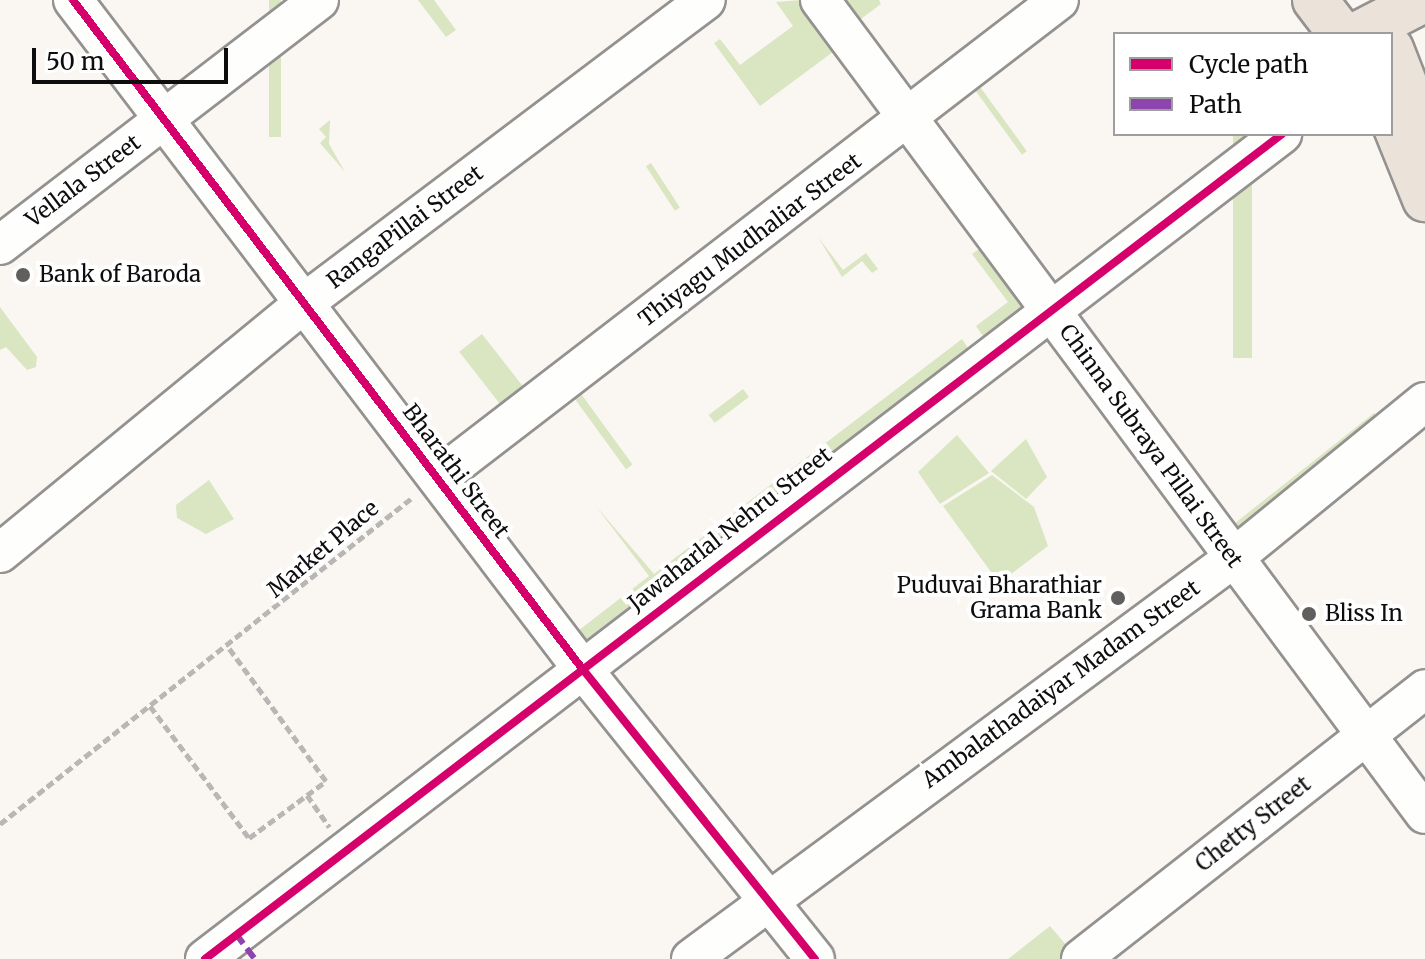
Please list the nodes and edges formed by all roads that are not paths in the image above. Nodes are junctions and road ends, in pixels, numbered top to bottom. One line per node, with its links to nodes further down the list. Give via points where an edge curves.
1 (73, 0): 14 (street, Bharathi Street)
2 (319, 0): 14 (street, Vellala Street)
3 (706, 0): 20 (street, RangaPillai Street)
4 (820, 0): 13 (street, Chinna Subraya Pillai Street)
5 (1059, 0): 13 (street, Thiyagu Mudhaliar Street)
6 (1315, 0): 8 (main road)
7 (1424, 0): 9 (main road)
8 (1368, 32)
9 (1377, 32)
10 (1425, 32): 11 (main road)
11 (1393, 34)
12 (1393, 74): 17 (main road)
13 (909, 118): 21 (street, Chinna Subraya Pillai Street); 23 (street, Thiyagu Mudhaliar Street)
14 (164, 119): 19 (street, Vellala Street); 20 (street, Bharathi Street)
15 (1393, 120): 18 (main road)
16 (1279, 136): 21 (street, Jawaharlal Nehru Street)
17 (1425, 136)
18 (1425, 199)
19 (0, 245)
20 (304, 303): 23 (street, Bharathi Street); 24 (street, RangaPillai Street)
21 (1052, 307): 25 (street, Chinna Subraya Pillai Street); 26 (street, Jawaharlal Nehru Street)
22 (1425, 402): 25 (street, Ambalathadaiyar Madam Street)
23 (439, 477): 26 (street, Bharathi Street)
24 (0, 553)
25 (1231, 560): 28 (street, Chinna Subraya Pillai Street); 30 (street, Ambalathadaiyar Madam Street)
26 (581, 667): 30 (street, Bharathi Street); 31 (street, Jawaharlal Nehru Street)
27 (1425, 689): 28 (street, Chetty Street)
28 (1370, 732): 29 (street, Chinna Subraya Pillai Street); 35 (street, Chetty Street)
29 (1425, 814)
30 (769, 897): 33 (street, Ambalathadaiyar Madam Street); 34 (street, Bharathi Street)
31 (246, 946): 32 (street, Jawaharlal Nehru Street)
32 (205, 959)
33 (691, 959)
34 (815, 959)
35 (1081, 959)

